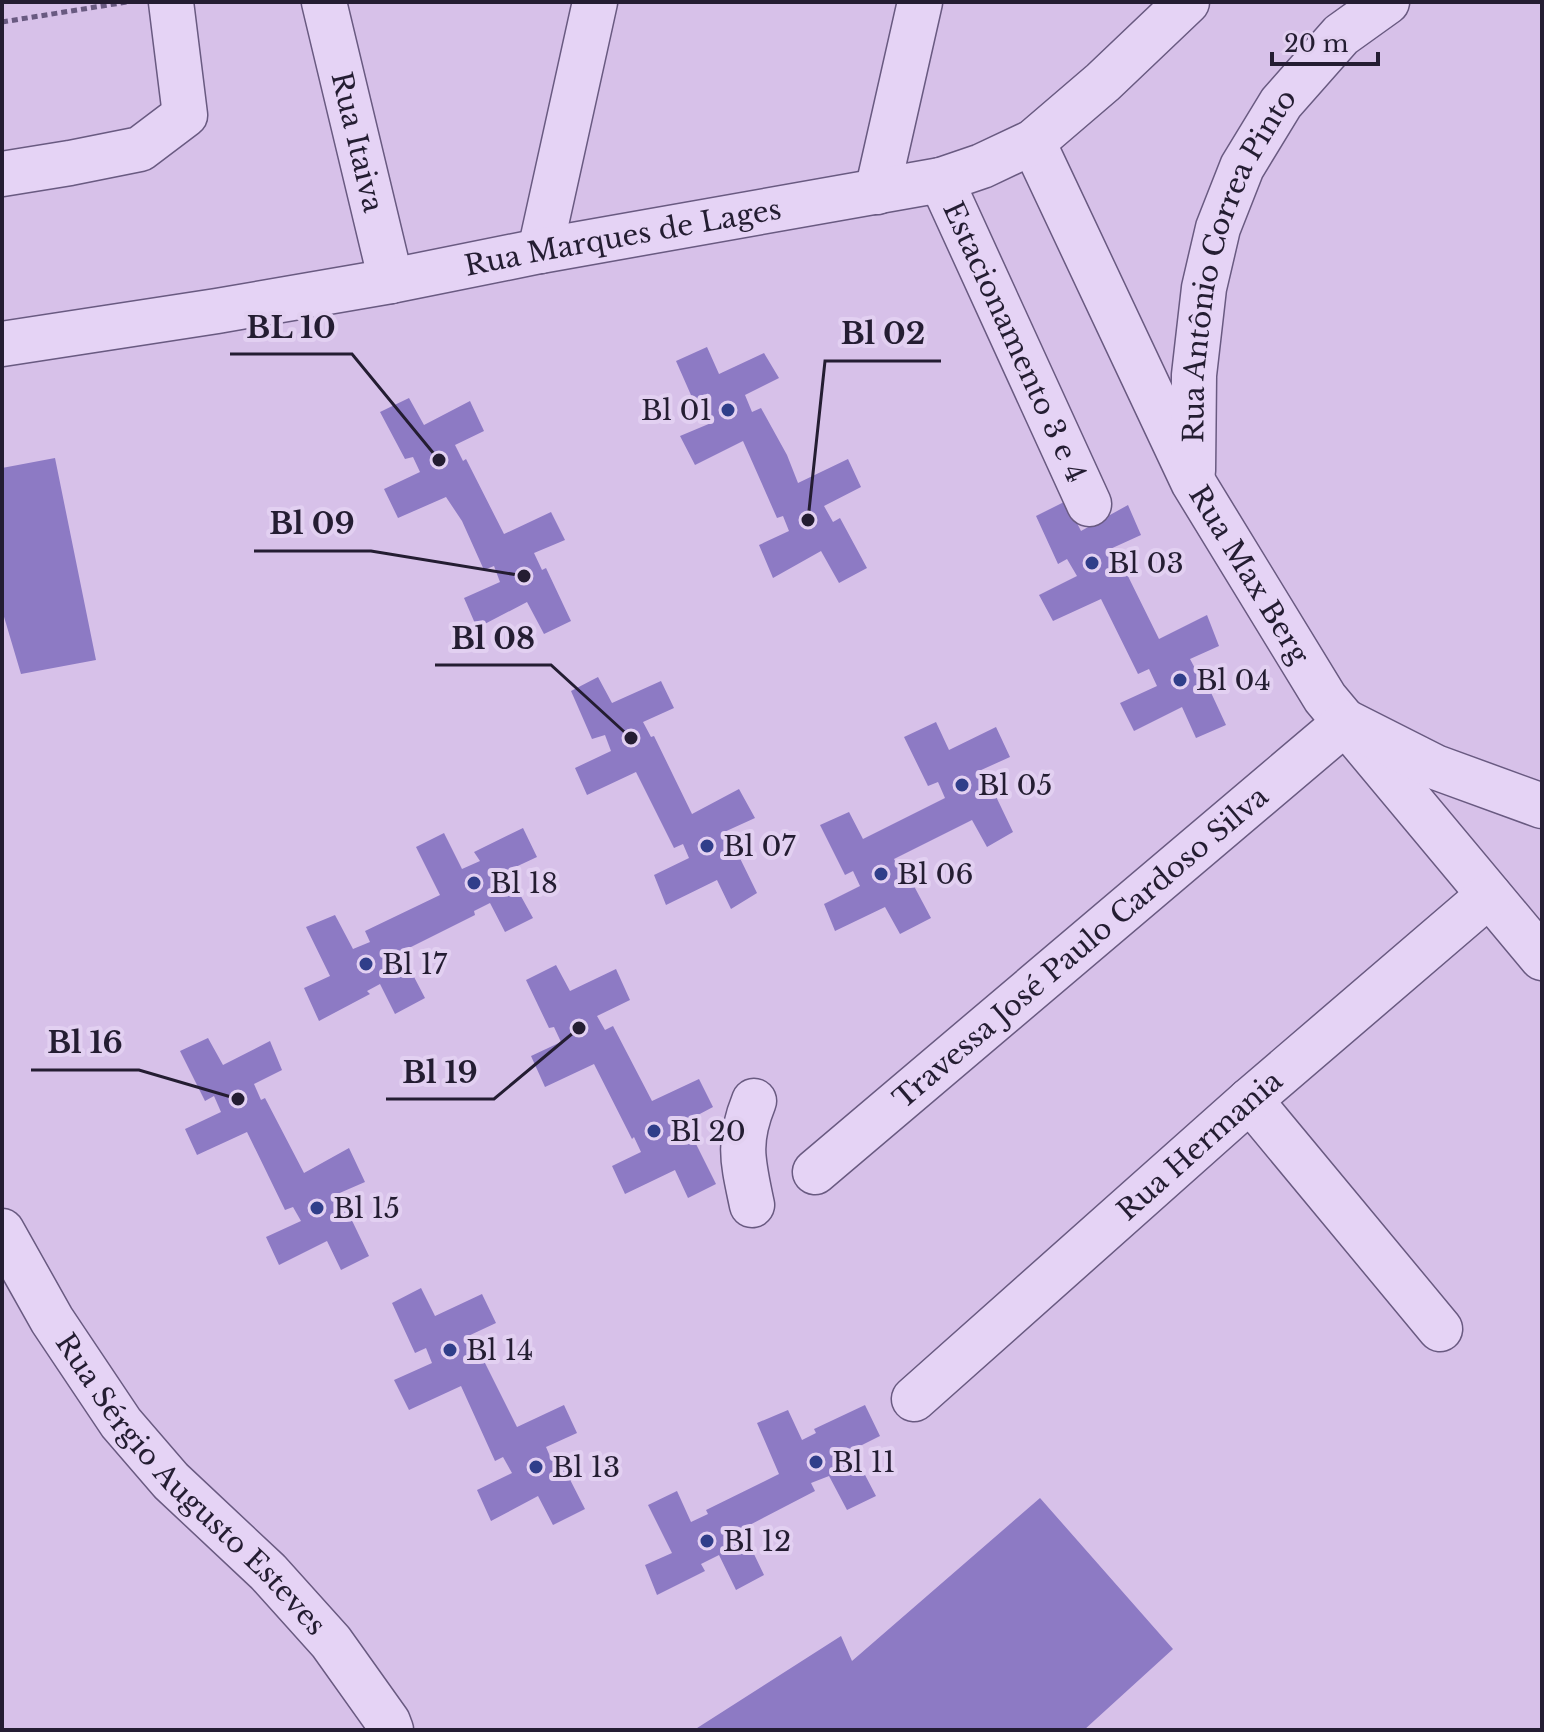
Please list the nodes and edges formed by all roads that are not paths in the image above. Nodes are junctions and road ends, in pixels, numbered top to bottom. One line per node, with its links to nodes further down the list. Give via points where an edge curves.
1 (171, 2): 8 (street, via 185,115 140,149)
2 (324, 2): 12 (street, Rua Itaiva)
3 (595, 2): 11 (street)
4 (920, 2): 10 (street)
5 (1187, 2): 7 (street, Rua Marques de Lages)
6 (1387, 2): 14 (street, Rua Antônio Correa Pinto, via 1341,35 1281,103 1242,167 1218,228 1204,288 1194,375)
7 (1033, 142): 9 (street, Rua Marques de Lages); 14 (street, Rua Max Berg)
8 (2, 174)
9 (941, 180): 10 (street, Rua Marques de Lages); 15 (street, Estacionamento 3 e 4)
10 (877, 192): 11 (street, Rua Marques de Lages)
11 (540, 251): 12 (street, Rua Marques de Lages)
12 (391, 281): 13 (street, Rua Marques de Lages)
13 (2, 344)
14 (1193, 482): 16 (street, Rua Max Berg, via 1325,698)
15 (1089, 504)
16 (1346, 722): 17 (street, via 1435,767); 18 (street, Rua Max Berg); 22 (street, Travessa José Paulo Cardoso Silva)
17 (1542, 806)
18 (1489, 895): 19 (street, Rua Max Berg); 20 (street, Rua Hermania)
19 (1542, 958)
20 (1250, 1100): 26 (street); 27 (street, Rua Hermania)
21 (754, 1101): 23 (street, via 742,1148)
22 (815, 1172)
23 (752, 1205)
24 (2, 1231): 25 (street, Rua Sérgio Augusto Esteves)
25 (15, 1279): 28 (street, Rua Sérgio Augusto Esteves, via 52,1320 121,1423 171,1481 268,1572 331,1642)
26 (1440, 1329)
27 (914, 1399)
28 (391, 1730)

